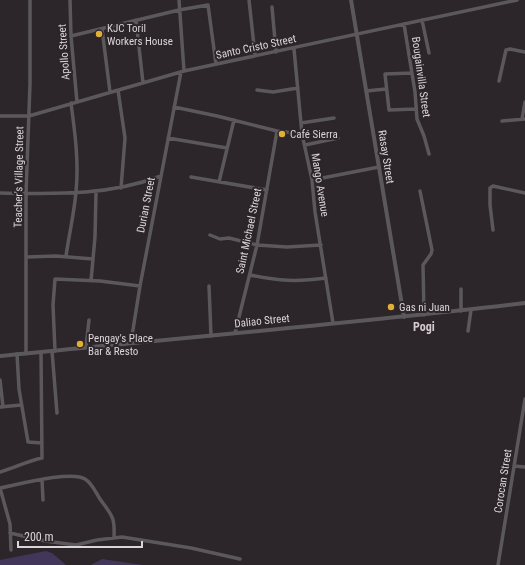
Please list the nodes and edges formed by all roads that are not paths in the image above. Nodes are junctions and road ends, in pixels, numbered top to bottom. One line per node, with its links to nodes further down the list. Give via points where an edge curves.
1 (30, 0): 39 (street, Teacher's Village Street)
2 (70, 0): 16 (street, Apollo Street)
3 (179, 0): 10 (street, Durian Street)
4 (249, 0): 21 (street)
5 (352, 0): 15 (street, Rasay Street)
6 (492, 0): 8 (street)
7 (517, 0): 8 (street, Santo Cristo Street)
8 (493, 5): 12 (street, Santo Cristo Street)
9 (272, 7): 18 (street)
10 (179, 10): 11 (street); 22 (street, via 208,5); 23 (street, Durian Street)
11 (136, 20): 14 (street); 26 (street)
12 (422, 20): 13 (street, Santo Cristo Street); 20 (street)
13 (404, 24): 15 (street, Santo Cristo Street); 24 (street, Bougainvilla Street)
14 (102, 29): 16 (street); 32 (street)
15 (357, 34): 17 (street, Santo Cristo Street); 31 (street, Rasay Street)
16 (71, 36): 33 (street, Apollo Street)
17 (294, 48): 18 (street, Santo Cristo Street); 27 (street, Mango Avenue)
18 (276, 52): 21 (street, Santo Cristo Street)
19 (525, 52): 25 (street, via 506,50)
20 (429, 53)
21 (255, 55): 22 (street, Santo Cristo Street)
22 (216, 64): 23 (street, Santo Cristo Street)
23 (183, 72): 26 (street, Santo Cristo Street); 36 (street, Durian Street)
24 (412, 73): 28 (street, via 385,74); 37 (street, Bougainvilla Street)
25 (499, 81)
26 (143, 83): 29 (street, Santo Cristo Street)
27 (298, 88): 30 (street, via 273,92); 44 (street, Mango Avenue)
28 (386, 89): 31 (street); 37 (street, via 389,110)
29 (118, 90): 32 (street, Santo Cristo Street); 57 (street, via 125,138)
30 (257, 90)
31 (366, 91): 52 (street, Rasay Street)
32 (110, 92): 33 (street, Santo Cristo Street)
33 (77, 102): 35 (street, Santo Cristo Street)
34 (525, 102): 41 (street)
35 (71, 103): 39 (street, Santo Cristo Street); 63 (street, via 77,148)
36 (174, 108): 42 (street); 47 (street, Durian Street)
37 (416, 109): 51 (street, Bougainvilla Street)
38 (0, 116): 39 (street, Santo Cristo Street)
39 (29, 116): 62 (street, Teacher's Village Street)
40 (334, 118): 44 (street)
41 (524, 119): 43 (street)
42 (234, 120): 45 (street); 50 (street)
43 (502, 121)
44 (301, 123): 46 (street, Mango Avenue)
45 (277, 131): 46 (street); 58 (street, Saint Michael Street)
46 (302, 134): 49 (street, Mango Avenue)
47 (168, 138): 50 (street); 53 (street, Durian Street)
48 (338, 138): 49 (street)
49 (305, 145): 55 (street, Mango Avenue)
50 (227, 148): 56 (street)
51 (429, 154)
52 (379, 167): 55 (street); 82 (street, Rasay Street)
53 (162, 176): 57 (street); 75 (street, Durian Street)
54 (191, 177): 56 (street)
55 (312, 180): 68 (street, Mango Avenue)
56 (219, 182): 58 (street)
57 (121, 188): 60 (street)
58 (267, 190): 67 (street, Saint Michael Street)
59 (420, 191): 81 (street, via 432,250 423,265)
60 (96, 192): 63 (street); 71 (street, via 96,237)
61 (0, 193): 62 (street)
62 (26, 193): 63 (street); 70 (street, Teacher's Village Street)
63 (76, 193): 69 (street)
64 (525, 193): 65 (street, via 493,186 490,188)
65 (493, 230)
66 (210, 235): 67 (street)
67 (257, 245): 68 (street); 72 (street, Saint Michael Street)
68 (321, 245): 73 (street, Mango Avenue)
69 (66, 256): 70 (street); 71 (street)
70 (27, 257): 92 (street, Teacher's Village Street)
71 (93, 259): 74 (street)
72 (250, 276): 73 (street, via 290,281); 86 (street, Saint Michael Street)
73 (326, 278): 84 (street, Mango Avenue)
74 (91, 281): 75 (street); 90 (street, via 55,279)
75 (140, 286): 88 (street, Durian Street)
76 (209, 286): 87 (street)
77 (461, 290): 80 (street)
78 (525, 303): 79 (street, Daliao Street)
79 (471, 310): 80 (street, Daliao Street); 85 (street)
80 (461, 311): 81 (street, Daliao Street)
81 (424, 315): 82 (street, Daliao Street)
82 (404, 317): 84 (street, Daliao Street)
83 (89, 320): 89 (street)
84 (333, 323): 86 (street, Daliao Street)
85 (468, 331)
86 (235, 333): 87 (street, Daliao Street)
87 (211, 336): 88 (street, Daliao Street)
88 (131, 342): 89 (street, Daliao Street)
89 (86, 347): 90 (street, Daliao Street)
90 (53, 351): 91 (street, Daliao Street); 99 (street)
91 (41, 352): 92 (street, Daliao Street); 100 (street)
92 (26, 353): 93 (street, Daliao Street)
93 (17, 354): 94 (street, Daliao Street); 97 (street)
94 (0, 356)
95 (0, 380): 98 (street)
96 (525, 400): 101 (street, Corocan Street)
97 (22, 405): 98 (street); 100 (street, via 28,442)
98 (1, 407)
99 (57, 413)
100 (42, 443): 103 (street, via 42,458)
101 (514, 466): 102 (street); 113 (street, Corocan Street)
102 (525, 467)
103 (0, 472)
104 (42, 480): 105 (street); 106 (street); 110 (street, via 77,476 87,481 114,518)
105 (0, 488): 107 (street)
106 (43, 500)
107 (5, 506): 108 (street); 109 (street)
108 (0, 510)
109 (10, 533): 110 (street, via 76,545); 111 (street)
110 (114, 538): 112 (street, via 122,537)
111 (11, 550)
112 (240, 558)
113 (498, 565)

